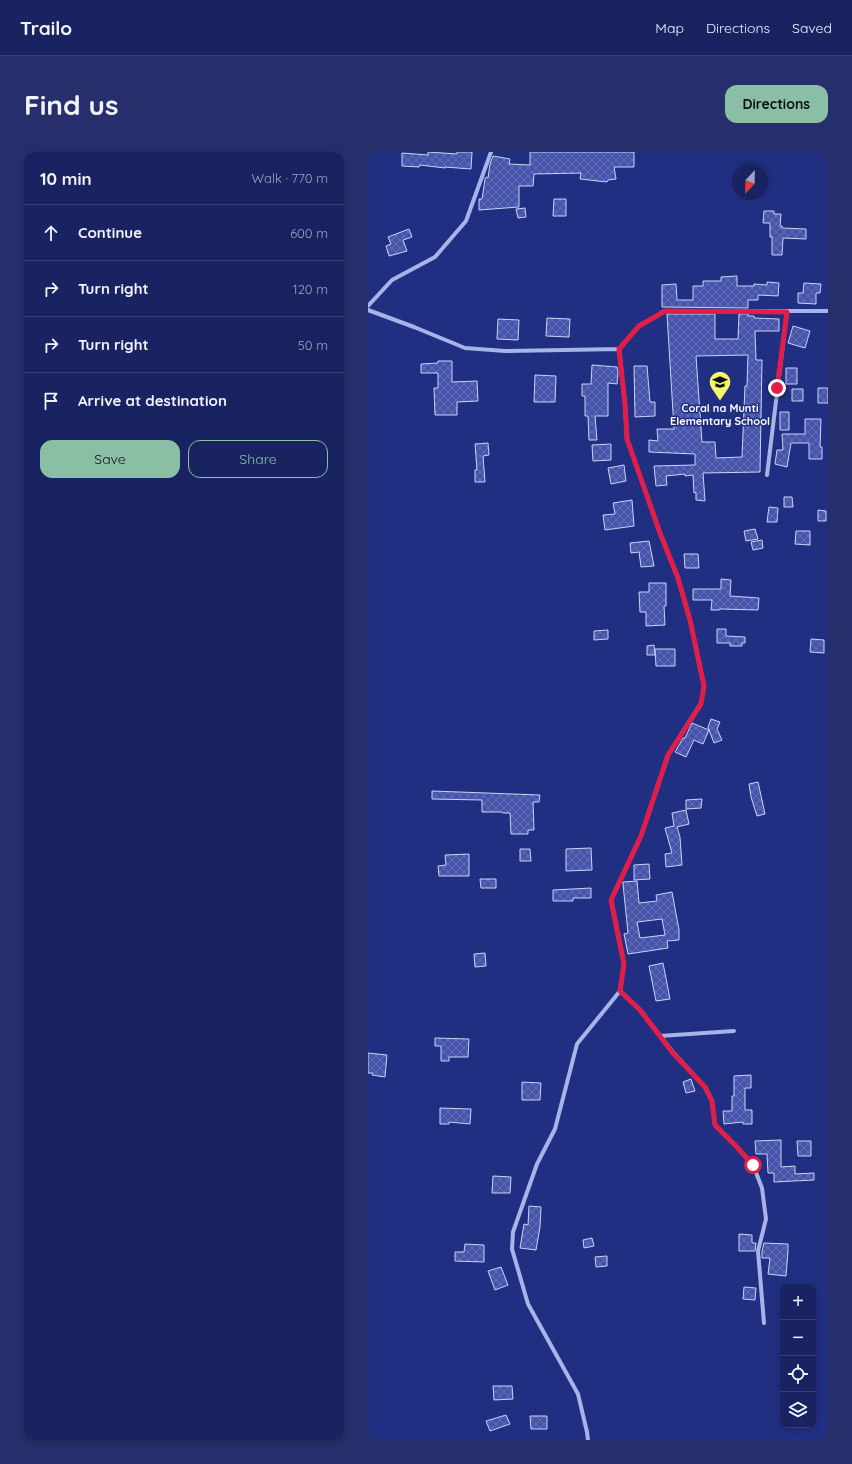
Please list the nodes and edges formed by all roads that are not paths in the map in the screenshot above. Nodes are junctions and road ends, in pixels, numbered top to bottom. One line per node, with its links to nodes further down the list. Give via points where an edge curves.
1 (489, 152): 2 (street, via 466,221 434,257 392,280)
2 (368, 306)
3 (368, 310): 6 (street, via 465,348 505,351)
4 (828, 311): 5 (street)
5 (787, 312): 6 (street, via 665,311 639,326); 7 (street)
6 (619, 349): 8 (street, via 627,439 678,578 704,686 701,704 668,755 641,836 611,900 624,964)
7 (767, 475)
8 (620, 991): 10 (street, via 640,1010); 12 (street, via 577,1044 555,1129 537,1164 514,1232 512,1249 528,1304 578,1394)
9 (734, 1031): 10 (street)
10 (660, 1036): 11 (street, via 705,1087 712,1101 715,1125 753,1165 762,1188 766,1219 758,1251)
11 (764, 1323)
12 (588, 1440)

